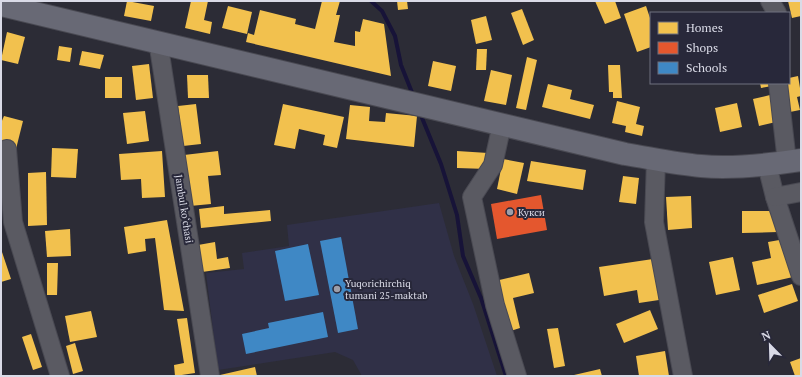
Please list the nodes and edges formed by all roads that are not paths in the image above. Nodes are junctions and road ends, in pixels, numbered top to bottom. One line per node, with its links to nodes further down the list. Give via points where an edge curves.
1 (770, 1): 3 (street)
2 (1, 5): 4 (main road)
3 (777, 12)
4 (158, 41): 6 (main road); 14 (street, Jambul ko‘chasi)
5 (778, 84): 9 (street)
6 (502, 124): 8 (main road); 15 (street, via 493,164 472,197 495,305)
7 (7, 149): 13 (street, via 13,222)
8 (656, 159): 9 (main road, via 723,167); 16 (street, via 654,222)
9 (785, 162): 11 (street)
10 (801, 192): 11 (street)
11 (775, 197): 12 (street)
12 (801, 276)
13 (60, 376)
14 (210, 376)
15 (517, 376)
16 (683, 376)

